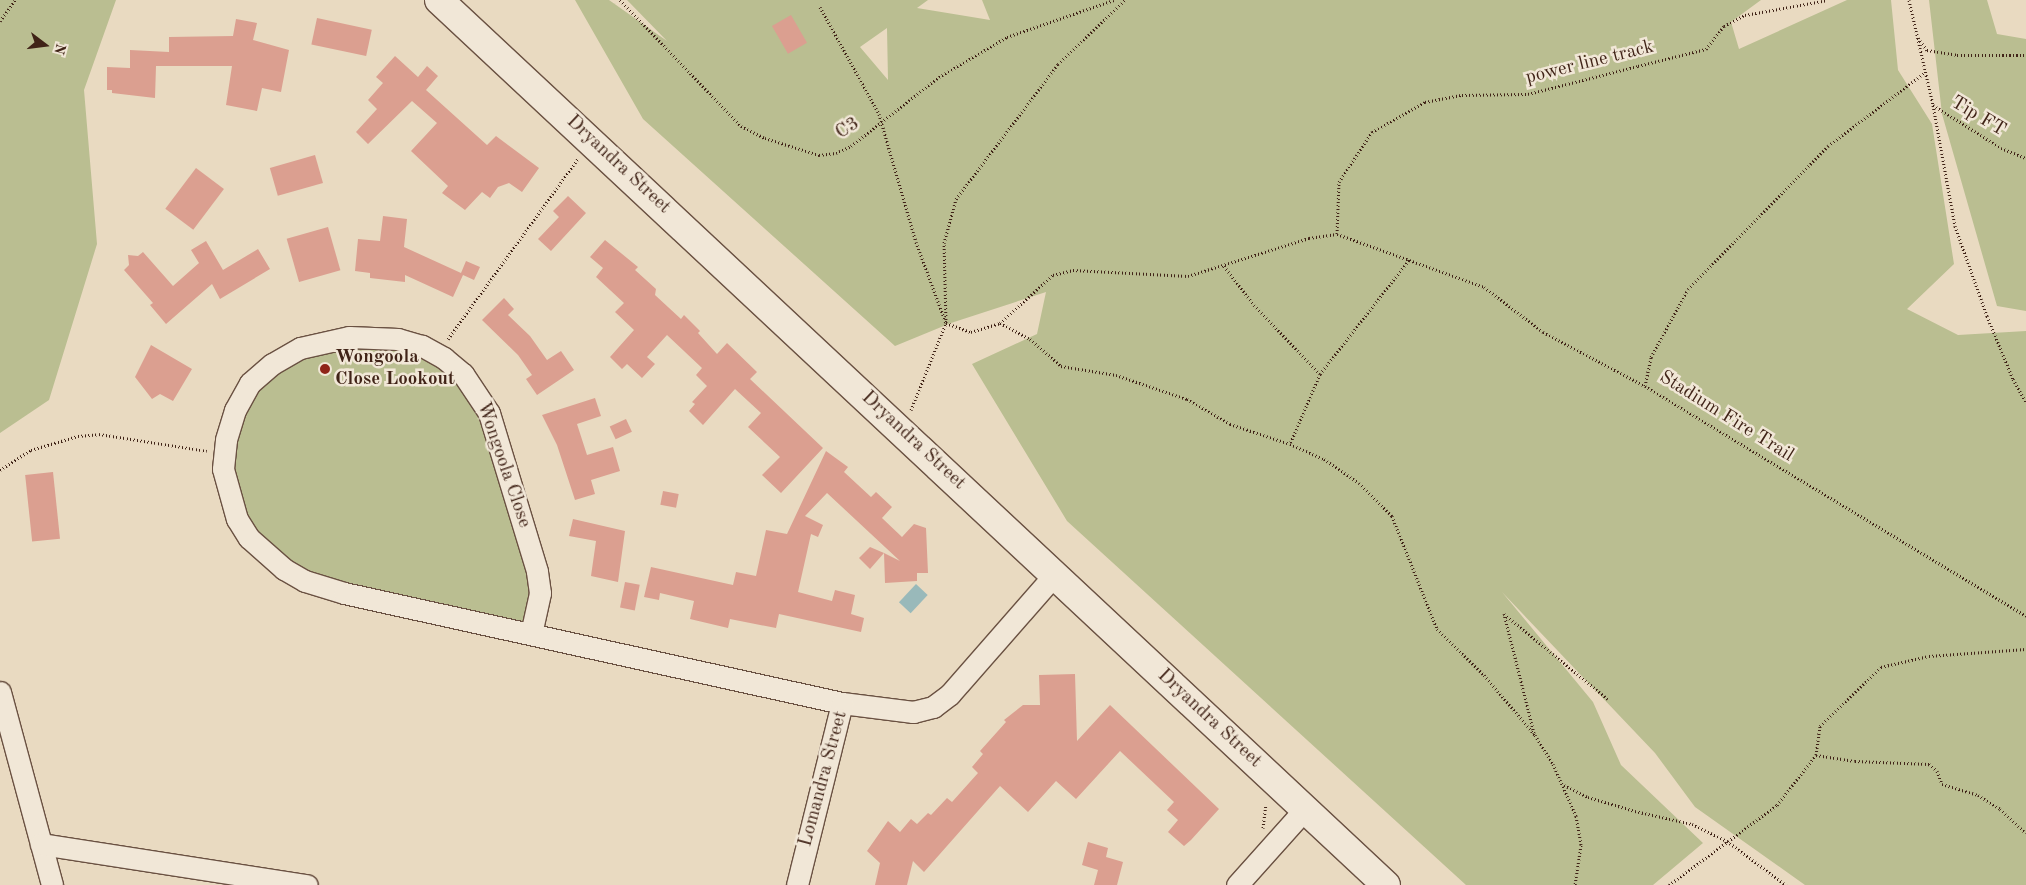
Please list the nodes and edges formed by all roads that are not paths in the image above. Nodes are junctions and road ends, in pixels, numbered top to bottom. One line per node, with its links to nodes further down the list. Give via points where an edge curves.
1 (439, 0): 2 (street, Dryandra Street)
2 (1056, 574): 5 (street, Lomandra Street, via 950,694 933,707 913,712); 6 (street, Dryandra Street)
3 (531, 634): 3 (street, Wongoola Close, via 540,593 537,571 489,413 463,374 437,354 398,339 372,336 325,340 300,348 272,364 250,383 235,410 225,454 228,494 248,538 284,569 324,588); 5 (street, Wongoola Close)
4 (0, 692): 7 (street)
5 (842, 703): 10 (street, Lomandra Street)
6 (1304, 809): 11 (street); 12 (street, Dryandra Street)
7 (41, 844): 8 (street); 9 (street)
8 (52, 885)
9 (307, 885)
10 (796, 885)
11 (1237, 885)
12 (1386, 885)

